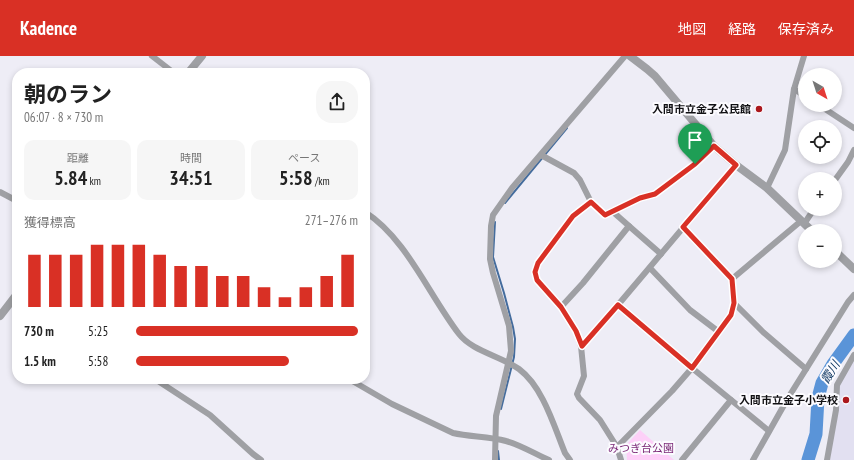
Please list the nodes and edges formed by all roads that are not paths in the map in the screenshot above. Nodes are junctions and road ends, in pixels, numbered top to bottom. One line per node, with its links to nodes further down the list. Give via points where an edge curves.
1 (152, 56): 6 (street)
2 (202, 56): 7 (street)
3 (625, 56): 14 (street)
4 (630, 56): 12 (street, via 655,76)
5 (804, 56): 8 (street)
6 (168, 68)
7 (192, 68)
8 (794, 89): 9 (street); 17 (street, via 785,150)
9 (798, 92)
10 (830, 112): 11 (street)
11 (854, 128)
12 (714, 146): 15 (street); 21 (street, via 655,194)
13 (854, 150): 16 (street)
14 (540, 155): 20 (street, via 574,173); 41 (street, via 500,203 493,215 491,226 490,259 509,326)
15 (736, 165): 17 (street); 26 (street)
16 (841, 172)
17 (767, 188): 24 (street)
18 (0, 192): 19 (street)
19 (12, 198)
20 (591, 202): 21 (street, via 605,215); 36 (street, via 573,216 538,263 535,272 537,280)
21 (612, 211): 25 (street)
22 (370, 216): 41 (street, via 400,244 463,338)
23 (808, 216): 24 (street)
24 (802, 222): 31 (street)
25 (630, 226): 27 (street); 36 (street)
26 (683, 227): 27 (street); 31 (street)
27 (661, 254): 29 (street)
28 (842, 257): 30 (street)
29 (650, 268): 35 (street); 38 (street, via 690,310)
30 (854, 269)
31 (732, 279): 34 (street)
32 (854, 295): 43 (street)
33 (12, 300): 37 (street)
34 (734, 303): 38 (street, via 731,315); 43 (street)
35 (618, 305): 39 (street); 42 (street)
36 (561, 307): 39 (street)
37 (0, 316)
38 (720, 332): 42 (street)
39 (582, 346): 49 (street, via 584,376 577,394 600,420)
40 (854, 355): 57 (street, via 837,385 836,410)
41 (509, 363): 48 (street, via 496,416); 53 (street, via 519,369 538,391)
42 (692, 368): 46 (street); 49 (street)
43 (806, 369): 47 (street)
44 (163, 384): 50 (street, via 210,415)
45 (358, 384): 48 (street, via 448,431)
46 (731, 400): 47 (street); 55 (street)
47 (769, 431): 56 (street)
48 (494, 438): 51 (street); 52 (street, via 507,441)
49 (617, 447): 54 (street)
50 (262, 460)
51 (495, 460)
52 (549, 460)
53 (570, 460)
54 (621, 460)
55 (682, 460)
56 (753, 460)
57 (827, 460)

